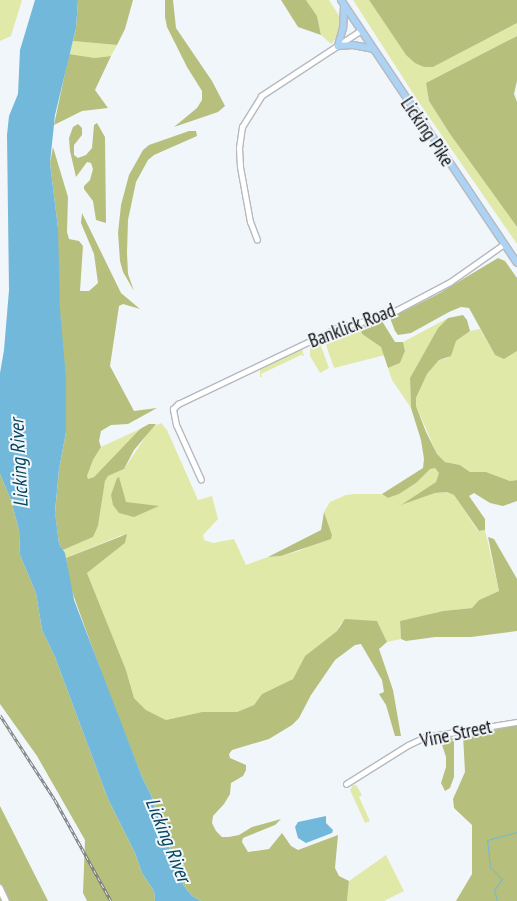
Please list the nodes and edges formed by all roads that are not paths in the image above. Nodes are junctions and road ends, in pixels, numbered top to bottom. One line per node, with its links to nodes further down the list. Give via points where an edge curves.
1 (342, 2): 2 (main road, Licking Pike); 3 (main road, via 343,28)
2 (360, 31): 3 (street); 4 (main road, Licking Pike)
3 (338, 46): 4 (main road, via 353,45); 5 (street, via 262,96 242,127 240,167 250,222)
4 (372, 50): 6 (main road, Licking Pike)
5 (257, 240)
6 (504, 244): 7 (main road, Licking Pike); 8 (street, Banklick Road, via 450,282 397,310 337,328 174,406 176,425)
7 (517, 263)
8 (201, 480)
9 (517, 722): 10 (street, Vine Street, via 420,739)
10 (346, 784)
11 (0, 888): 12 (main road)
12 (6, 901)

